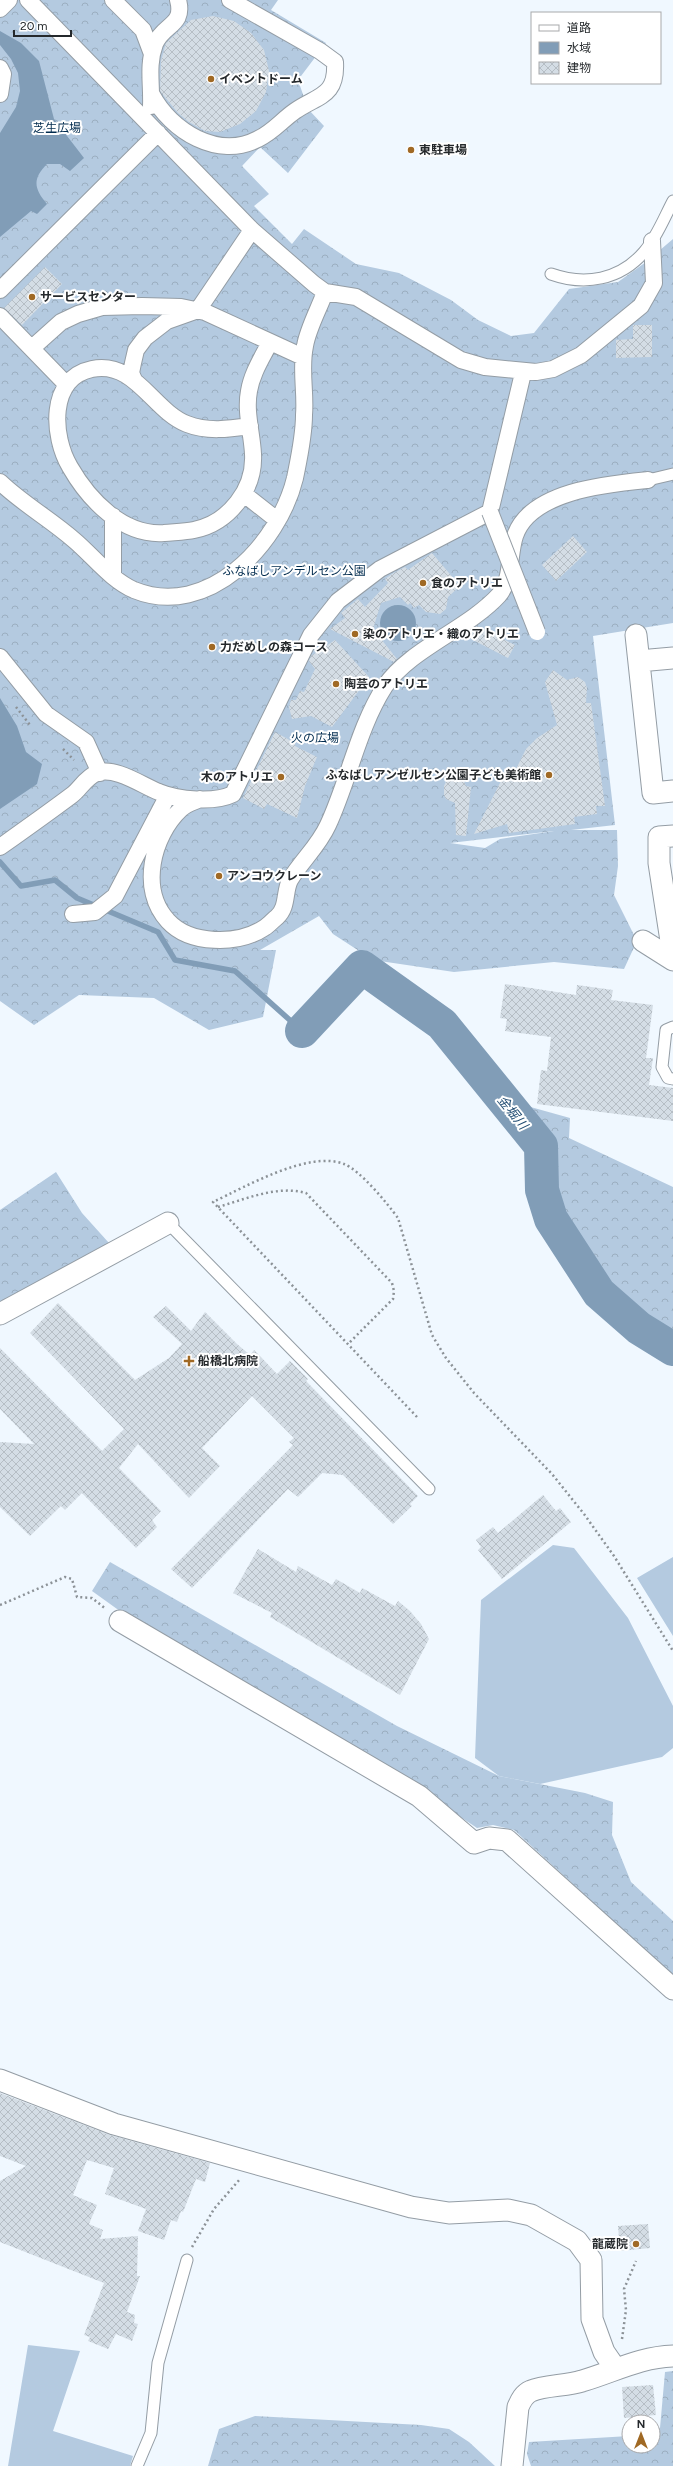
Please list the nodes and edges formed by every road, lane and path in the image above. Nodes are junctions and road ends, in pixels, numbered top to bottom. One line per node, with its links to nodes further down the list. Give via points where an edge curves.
1 (9, 0): 6 (street)
2 (113, 0): 7 (street, via 123,7 143,30)
3 (178, 0): 7 (street, via 181,11 179,17 156,42)
4 (230, 0): 10 (street, via 335,62 336,74 332,86 322,97 306,103 264,135 238,147 222,147 207,142 176,126 160,110)
5 (37, 2): 11 (street)
6 (0, 9)
7 (152, 54): 10 (street, via 149,67)
8 (0, 68): 9 (street, via 3,74)
9 (0, 94)
10 (152, 95): 11 (street)
11 (152, 128): 14 (street); 17 (street)
12 (673, 201): 13 (lane)
13 (670, 210): 15 (lane)
14 (252, 230): 18 (street); 19 (street)
15 (652, 241): 16 (lane, via 644,253 616,275 597,280 573,281); 24 (street, via 654,283 641,306 603,339 567,363 542,371)
16 (551, 274)
17 (0, 290)
18 (325, 292): 23 (street, via 305,344); 24 (street, via 356,297 461,360)
19 (198, 310): 21 (street); 22 (street, via 142,306 102,307 61,322); 25 (street, via 167,320 145,338 136,350 131,373)
20 (0, 316): 22 (street)
21 (270, 342): 23 (street); 27 (street, via 252,377 249,392)
22 (32, 348): 26 (street)
23 (304, 357): 34 (street, via 304,415 301,442 293,484)
24 (523, 373): 32 (street)
25 (134, 380): 26 (street, via 110,368 92,369 81,373); 27 (street, via 176,419 186,424 214,429)
26 (66, 384): 33 (street, via 58,408 60,444 69,466 82,485)
27 (250, 426): 31 (street, via 252,473)
28 (673, 474): 29 (lane)
29 (648, 480): 44 (street, via 615,483 566,495 543,505 524,518 515,536 505,587 498,597 455,631 401,668 374,704 329,824 290,881 283,911 264,929 229,940 196,937 170,923 156,901 152,880 160,836 182,808)
30 (0, 482): 35 (street, via 73,539)
31 (244, 494): 33 (street, via 223,516 196,530 160,533 140,530 123,524); 34 (street)
32 (490, 512): 36 (street, bridge); 44 (street, via 380,569 338,601 311,635 238,787 227,797)
33 (113, 516): 35 (street)
34 (277, 520): 35 (street, via 258,549 234,573 190,594 172,597 150,595 133,589)
35 (113, 576)
36 (536, 632)
37 (636, 635): 40 (street)
38 (0, 657): 41 (street, via 46,714 86,742)
39 (673, 658): 40 (street)
40 (639, 661): 42 (street, via 653,793)
41 (100, 773): 43 (street, via 135,780); 46 (street)
42 (673, 791)
43 (168, 795): 44 (street, via 186,800); 47 (street, via 116,896 95,912)
44 (200, 798)
45 (673, 836): 49 (street, via 659,837 659,863)
46 (0, 847)
47 (73, 914)
48 (643, 941): 50 (street)
49 (673, 954)
50 (673, 960)
51 (673, 1027): 52 (lane, via 666,1030 662,1067 668,1078)
52 (673, 1079)
53 (218, 1207): 56 (path); 56 (path, via 279,1190 306,1193 392,1283 392,1300); 61 (path, via 213,1202 292,1166 312,1162 344,1164 362,1178 398,1218 432,1335 446,1358 474,1393 552,1474 584,1514 614,1556)
54 (168, 1223): 55 (street); 58 (lane)
55 (0, 1314)
56 (348, 1344): 57 (path)
57 (417, 1417)
58 (429, 1489)
59 (0, 1605): 60 (path, via 64,1577 72,1579 77,1597 92,1598)
60 (120, 1620): 62 (street, via 419,1796 474,1843 489,1838 507,1840)
61 (673, 1651)
62 (673, 1989)
63 (0, 2080): 64 (street, via 114,2124)
64 (253, 2163): 65 (path, via 214,2209 196,2237); 68 (street, via 411,2207 449,2213 508,2210 531,2215 556,2228 577,2241 590,2260 592,2318 604,2352)
65 (187, 2260): 69 (lane, via 158,2363 151,2433)
66 (636, 2261): 68 (path, via 624,2289 626,2310)
67 (673, 2356): 68 (street, via 655,2357)
68 (619, 2367): 70 (street, via 582,2381 531,2391 521,2399)
69 (137, 2466)
70 (512, 2466)

